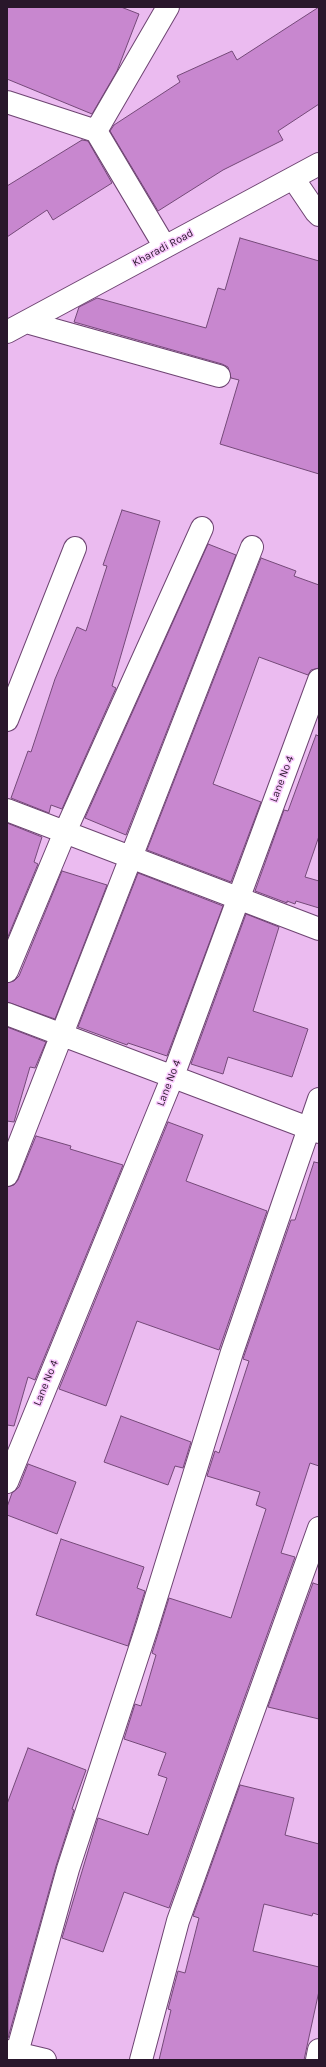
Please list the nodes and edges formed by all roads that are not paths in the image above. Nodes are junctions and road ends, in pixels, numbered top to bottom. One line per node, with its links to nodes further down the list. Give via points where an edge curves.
1 (168, 7): 3 (street)
2 (7, 102): 3 (street)
3 (96, 131): 7 (street)
4 (319, 164): 5 (street, Kharadi Road)
5 (293, 178): 6 (street); 7 (street, Kharadi Road)
6 (319, 215)
7 (165, 247): 8 (street, Kharadi Road)
8 (26, 322): 9 (street, Kharadi Road); 10 (street)
9 (7, 332)
10 (219, 376)
11 (202, 528): 17 (street)
12 (252, 547): 18 (street)
13 (75, 548): 15 (street)
14 (319, 680): 19 (street, Lane No 4)
15 (7, 720)
16 (7, 810): 17 (street)
17 (65, 832): 18 (street); 21 (street)
18 (131, 857): 19 (street); 23 (street)
19 (237, 897): 20 (street); 24 (street, Lane No 4)
20 (319, 929)
21 (7, 971)
22 (7, 1014): 23 (street)
23 (63, 1035): 24 (street); 27 (street)
24 (173, 1076): 26 (street); 28 (street, Lane No 4)
25 (319, 1099): 26 (street)
26 (314, 1130): 31 (street, via 232,1352 147,1627 68,1869)
27 (7, 1175)
28 (7, 1482)
29 (319, 1528): 33 (street, via 178,1921)
30 (319, 2050): 34 (street)
31 (13, 2054): 32 (street)
32 (45, 2060)
33 (141, 2060)
34 (316, 2060)

